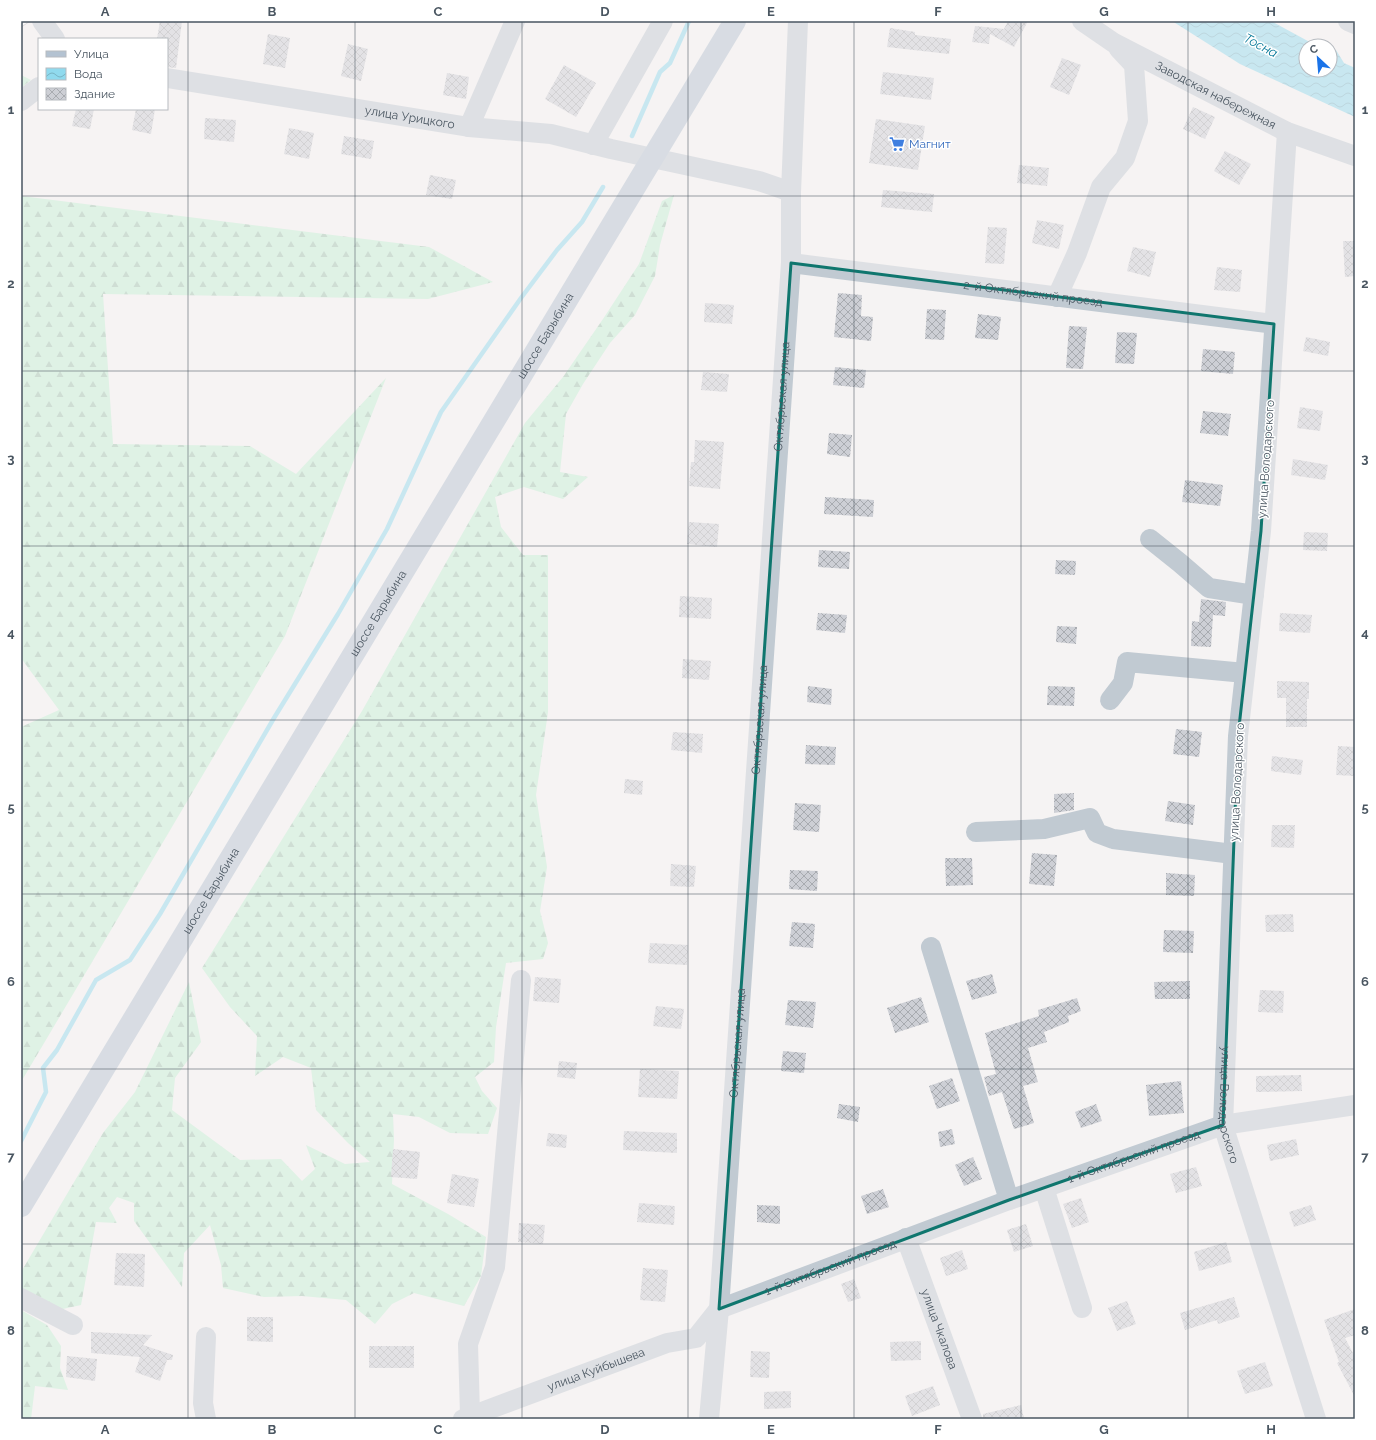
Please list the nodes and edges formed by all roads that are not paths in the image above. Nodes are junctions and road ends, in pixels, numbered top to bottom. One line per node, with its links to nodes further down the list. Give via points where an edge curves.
1 (42, 21): 9 (street)
2 (663, 21): 16 (street)
3 (735, 21): 18 (main road, шоссе Барыбина)
4 (798, 21): 19 (street, Октябрьская улица)
5 (1082, 21): 10 (street, Заводская набережная)
6 (1348, 21): 8 (street)
7 (511, 23): 14 (street)
8 (1355, 24)
9 (54, 38)
10 (1114, 43): 15 (street, Заводская набережная); 21 (street, via 1134,65 1138,121 1126,158 1101,187)
11 (168, 78): 14 (street, улица Урицкого)
12 (38, 88): 13 (street)
13 (21, 101)
14 (469, 127): 16 (street, улица Урицкого, via 551,134)
15 (1287, 132): 17 (street, Заводская набережная); 22 (street, улица Володарского)
16 (593, 145): 18 (street, улица Урицкого)
17 (1355, 156)
18 (653, 158): 19 (street, улица Урицкого, via 759,181); 35 (main road, шоссе Барыбина)
19 (791, 192): 20 (street, Октябрьская улица)
20 (791, 264): 21 (street, 2-й Октябрьский проезд); 39 (street, Октябрьская улица)
21 (1057, 297): 22 (street, 2-й Октябрьский проезд)
22 (1274, 324): 24 (street, улица Володарского, via 1261,531)
23 (1150, 539): 24 (street, via 1209,588)
24 (1254, 595): 25 (street, улица Володарского)
25 (1245, 673): 26 (street, via 1127,662 1123,682); 28 (street, улица Володарского, via 1238,736)
26 (1110, 700)
27 (976, 832): 28 (street, via 1044,829 1090,818 1097,833 1113,839)
28 (1233, 854): 32 (street, улица Володарского)
29 (931, 947): 34 (street)
30 (521, 980): 42 (street, via 495,1267 468,1344)
31 (1355, 1105): 32 (street, 1-й Октябрьский проезд)
32 (1223, 1125): 33 (street, 1-й Октябрьский проезд); 46 (street, улица Володарского)
33 (1044, 1188): 34 (street, 1-й Октябрьский проезд); 38 (street)
34 (1008, 1200): 36 (street, 1-й Октябрьский проезд)
35 (21, 1206)
36 (906, 1238): 39 (street, 1-й Октябрьский проезд); 45 (street, улица Чкалова)
37 (21, 1298): 40 (street)
38 (1082, 1308)
39 (719, 1309): 42 (street, улица Куйбышева, via 696,1338 667,1343); 44 (street, Октябрьская улица)
40 (73, 1325)
41 (206, 1337): 43 (street, via 203,1403)
42 (467, 1417)
43 (206, 1419)
44 (709, 1419)
45 (972, 1419)
46 (1316, 1419)

